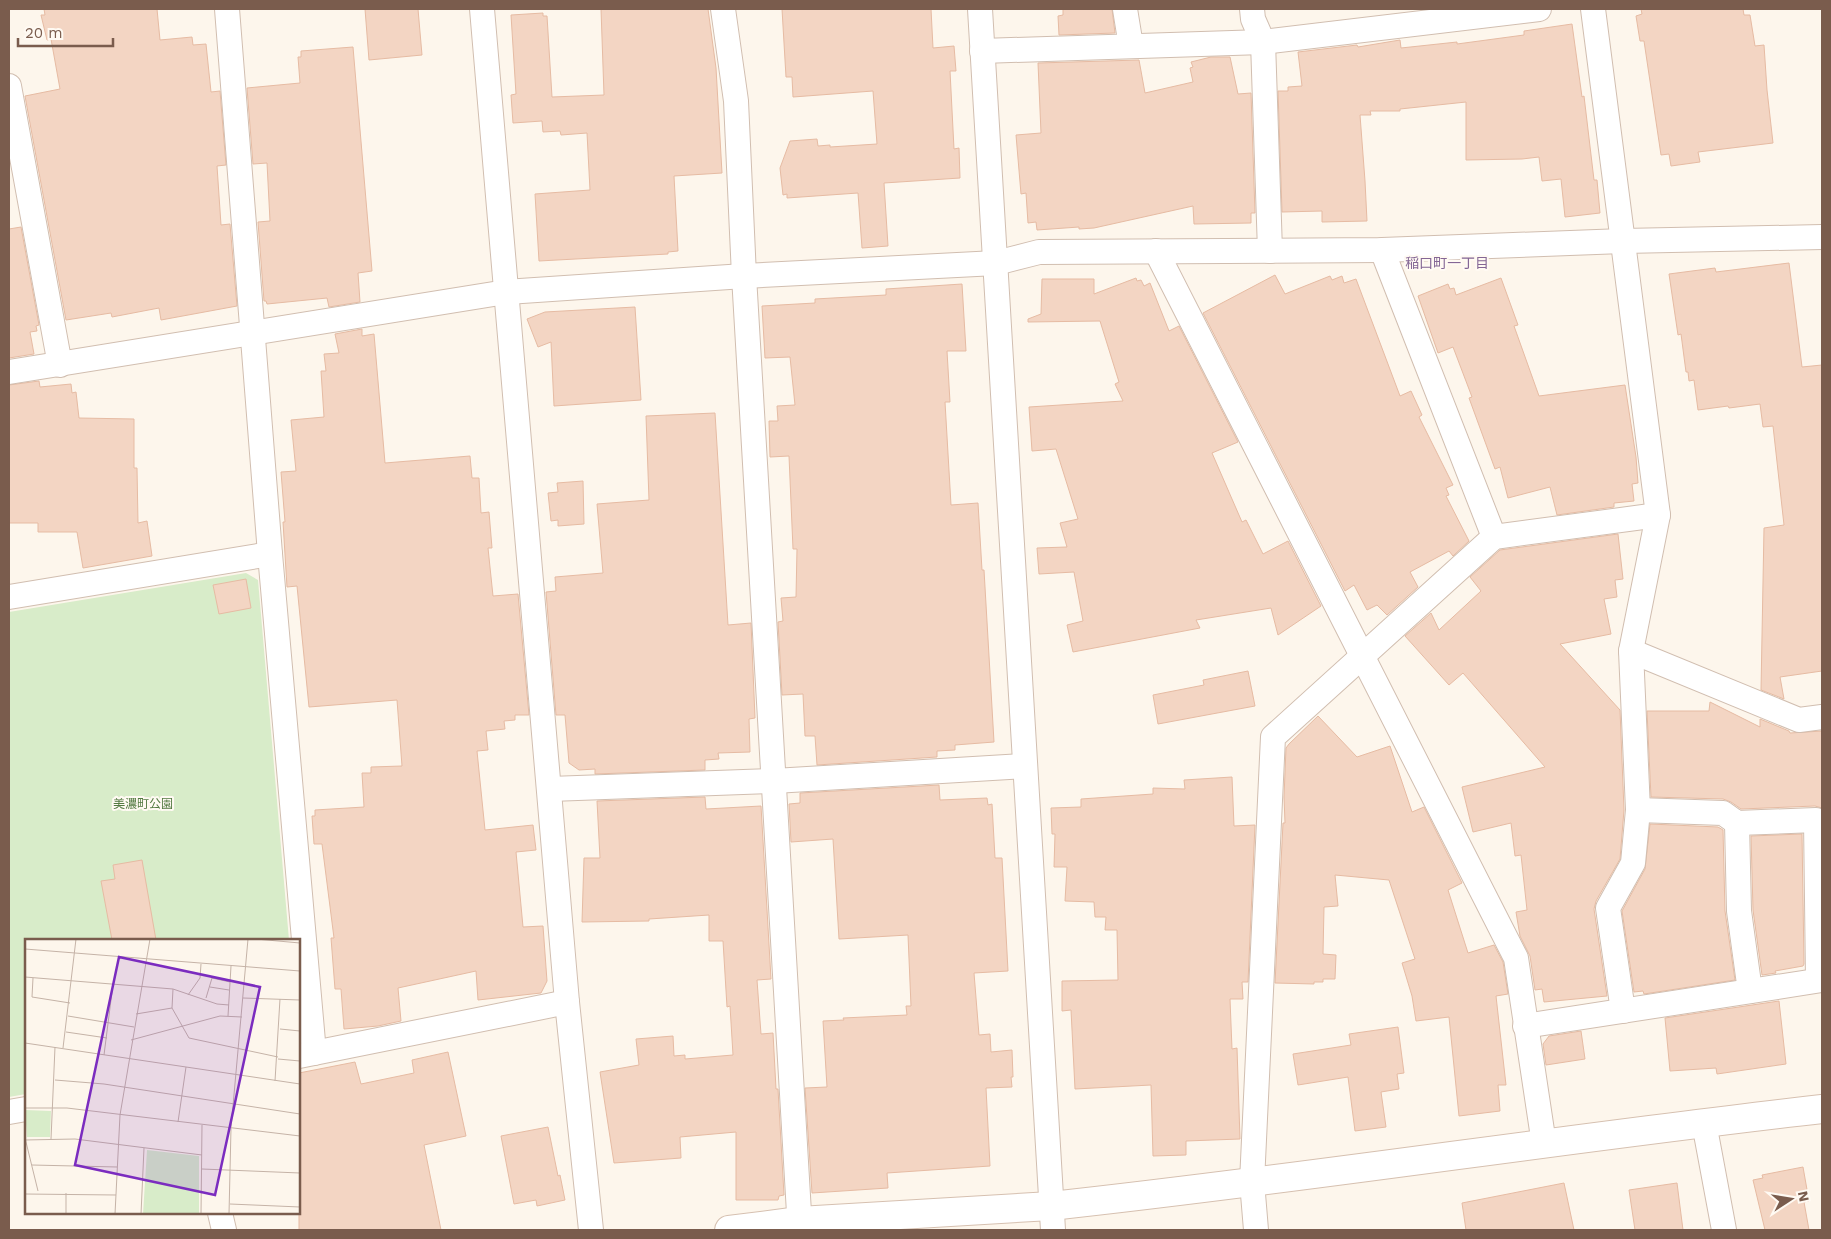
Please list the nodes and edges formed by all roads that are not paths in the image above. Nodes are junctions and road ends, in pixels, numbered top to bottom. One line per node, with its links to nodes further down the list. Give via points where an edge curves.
1 (227, 9): 21 (street)
2 (482, 9): 20 (street)
3 (724, 9): 19 (street, via 736,100)
4 (980, 9): 11 (street)
5 (1124, 9): 10 (street)
6 (1252, 9): 9 (street, via 1253,20)
7 (1539, 9): 9 (street)
8 (1593, 9): 14 (street)
9 (1264, 42): 10 (street); 17 (street)
10 (1131, 46): 11 (street)
11 (982, 51): 18 (street)
12 (9, 86): 22 (street)
13 (1822, 238): 14 (street)
14 (1623, 241): 16 (street); 24 (street)
15 (1156, 250): 17 (street); 18 (street, via 1039,252); 29 (street)
16 (1382, 250): 17 (street); 25 (street)
17 (1270, 251)
18 (996, 263): 19 (street); 31 (street)
19 (744, 276): 20 (street); 32 (street)
20 (506, 292): 21 (street); 33 (street)
21 (252, 333): 22 (street); 26 (street)
22 (60, 365): 23 (street)
23 (9, 372)
24 (1658, 514): 25 (street); 28 (street)
25 (1494, 537): 29 (street)
26 (270, 554): 27 (street); 36 (street)
27 (9, 597)
28 (1631, 651): 30 (street, via 1799,720); 34 (street)
29 (1362, 658): 42 (street, via 1516,958); 49 (street, via 1273,737)
30 (1822, 717)
31 (1024, 766): 32 (street); 51 (street)
32 (774, 781): 33 (street); 52 (street)
33 (550, 789): 40 (street)
34 (1638, 810): 35 (street, via 1722,813); 41 (street, via 1633,863 1608,908)
35 (1737, 823): 38 (street, via 1816,820); 39 (street, via 1739,911)
36 (298, 939)
37 (300, 972): 43 (street)
38 (1820, 980): 39 (street)
39 (1750, 991): 41 (street)
40 (567, 1002): 43 (street); 54 (street)
41 (1623, 1011): 42 (street)
42 (1525, 1026): 48 (street)
43 (306, 1055)
44 (25, 1109): 46 (street)
45 (1822, 1109): 47 (street)
46 (9, 1112)
47 (1704, 1123): 48 (street); 57 (street)
48 (1544, 1144): 49 (street)
49 (1252, 1182): 51 (street); 56 (street)
50 (220, 1214): 53 (street)
51 (1052, 1218): 52 (street)
52 (799, 1226): 55 (street)
53 (224, 1230)
54 (591, 1230)
55 (729, 1230)
56 (1256, 1230)
57 (1724, 1230)

